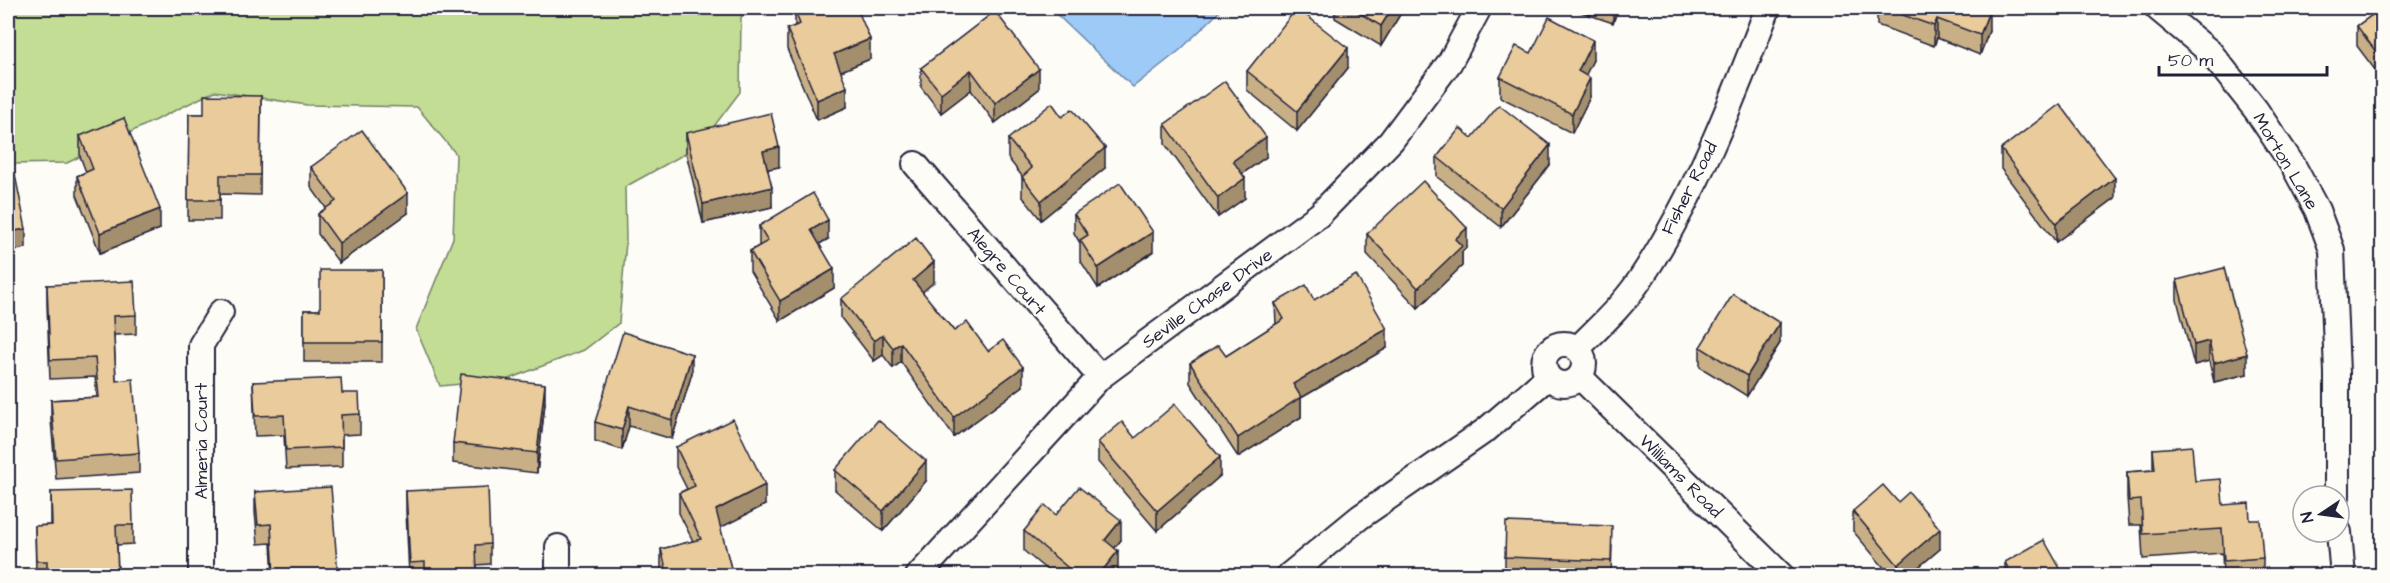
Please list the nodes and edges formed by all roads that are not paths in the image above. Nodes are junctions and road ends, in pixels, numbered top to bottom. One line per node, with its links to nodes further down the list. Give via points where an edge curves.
1 (1479, 8): 8 (street, Seville Chase Drive, via 1450,62 1391,141 1319,215)
2 (1768, 8): 6 (street, Fisher Road, via 1736,92 1684,205 1638,282)
3 (2157, 8): 10 (street, Morton Lane, via 2210,52 2256,110 2294,167 2321,220 2332,250)
4 (915, 164): 8 (street, Alegre Court)
5 (221, 312): 13 (street, Almeria Court, via 201,345)
6 (1577, 349): 7 (street, via 1561,344 1549,350 1544,362); 9 (street, via 1584,363)
7 (1548, 376): 9 (street, via 1563,385); 16 (street, via 1486,430 1360,517)
8 (1100, 377): 15 (street, Seville Chase Drive)
9 (1580, 377): 17 (street, Williams Road)
10 (2337, 484)
11 (2340, 544): 18 (street)
12 (558, 547): 14 (street)
13 (201, 576)
14 (558, 576)
15 (918, 576)
16 (1288, 576)
17 (1782, 576)
18 (2343, 576)

